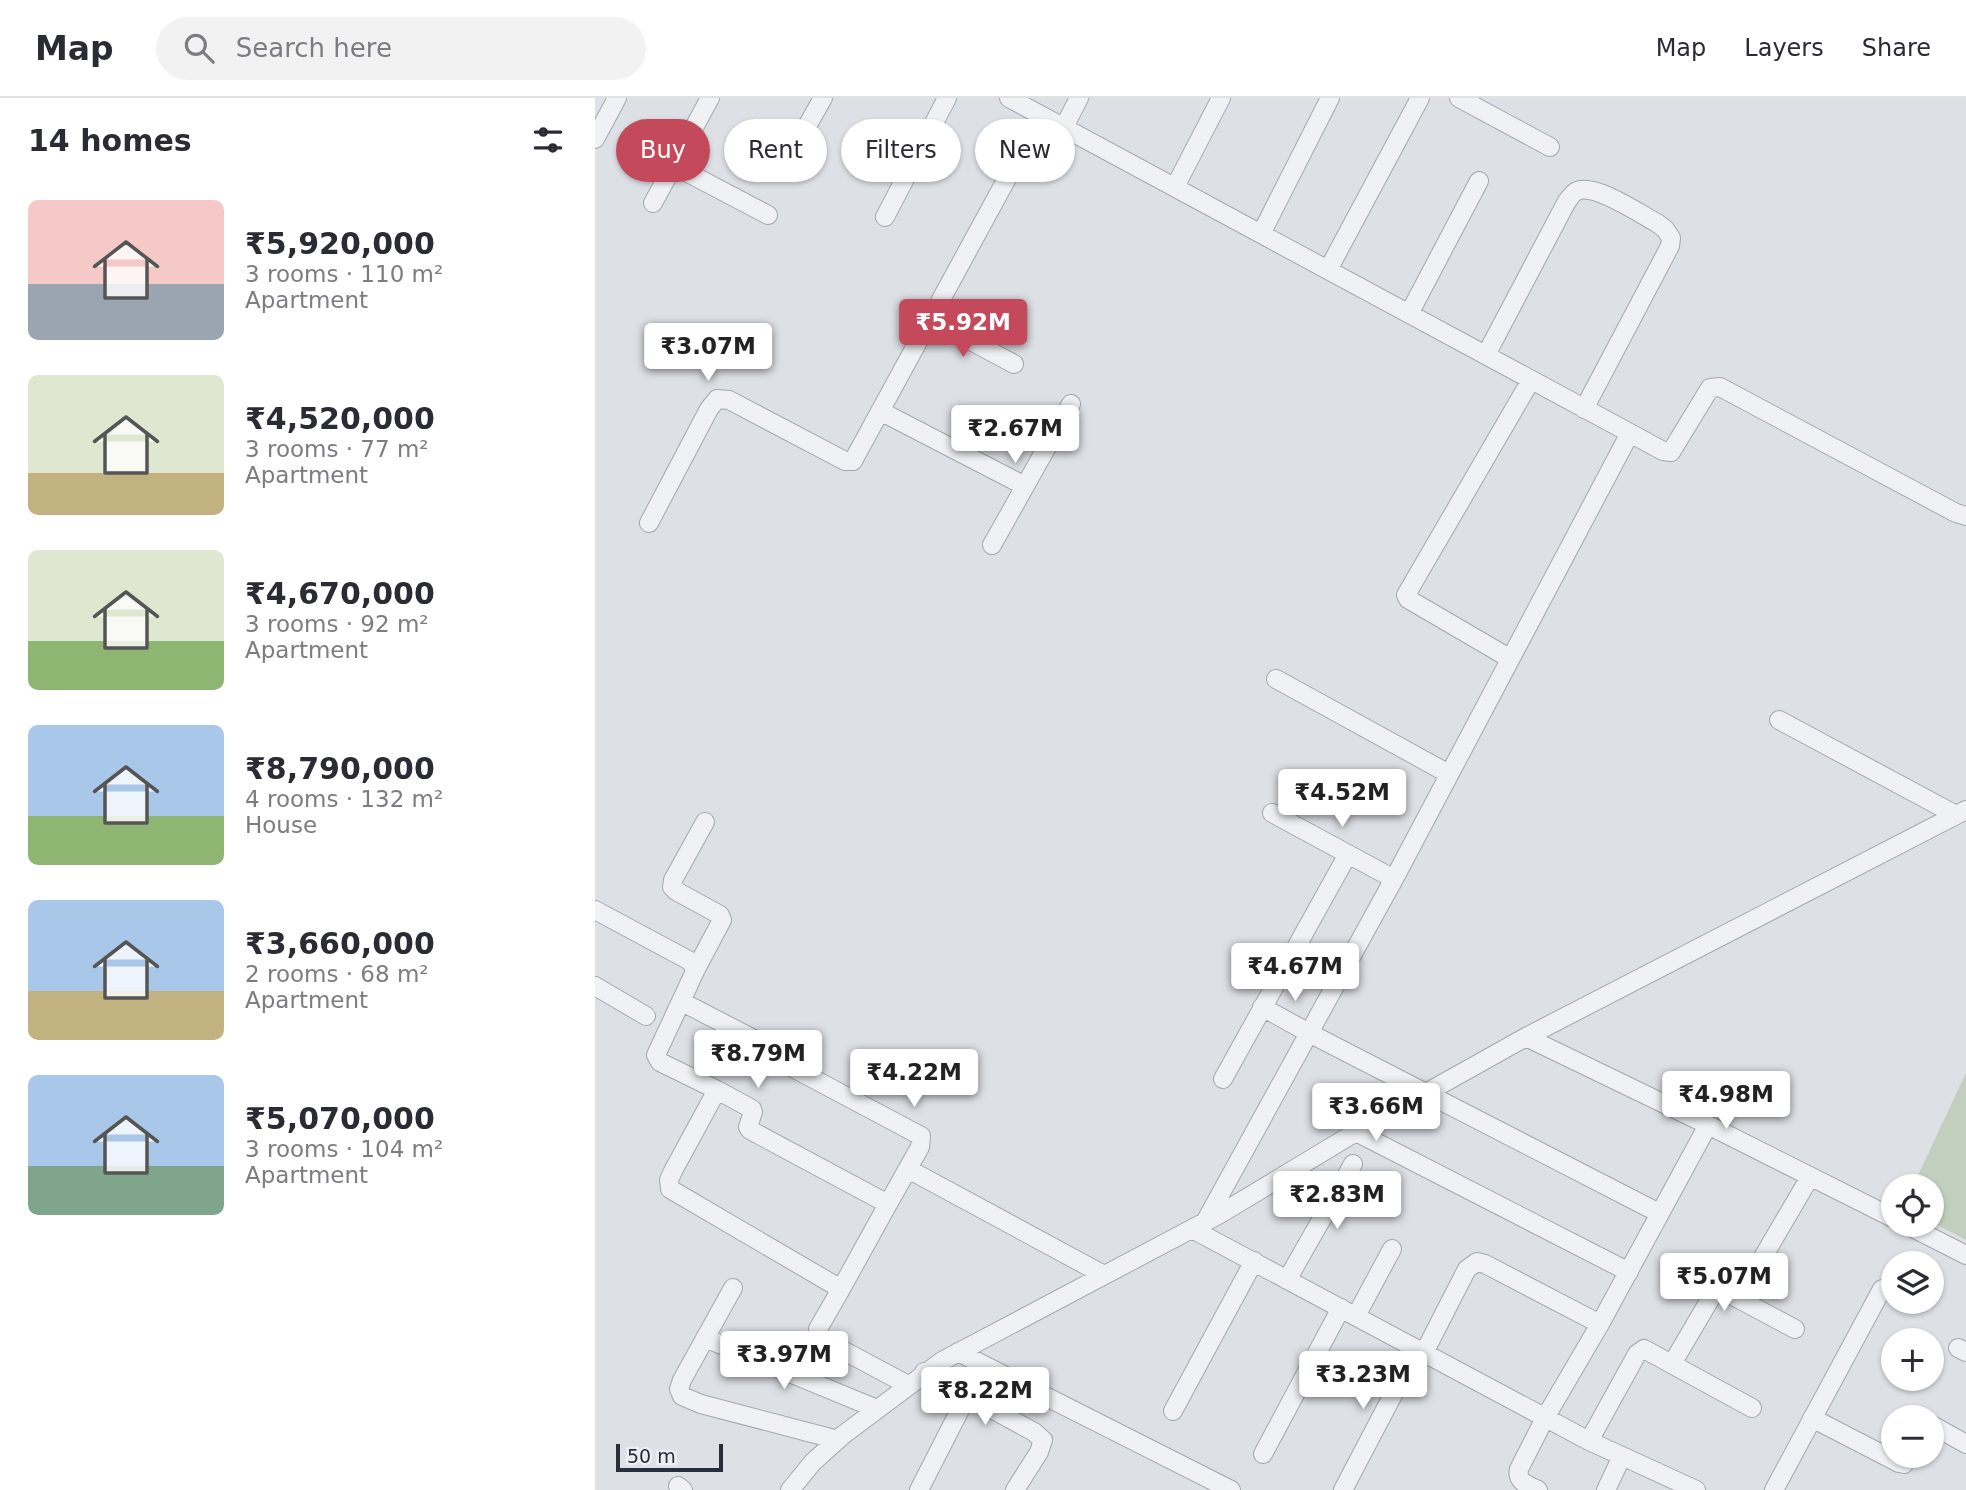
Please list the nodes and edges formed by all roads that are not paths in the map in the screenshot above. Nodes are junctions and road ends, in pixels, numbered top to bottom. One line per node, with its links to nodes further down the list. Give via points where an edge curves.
1 (617, 98): 17 (street)
2 (710, 98): 12 (street)
3 (823, 98): 13 (street)
4 (947, 98): 25 (street)
5 (1009, 98): 11 (street)
6 (1079, 98): 15 (street)
7 (1221, 98): 22 (street)
8 (1330, 98): 26 (street)
9 (1420, 98): 27 (street)
10 (1459, 98): 18 (street)
11 (1041, 116): 14 (street); 29 (street)
12 (698, 119)
13 (811, 119)
14 (1047, 119)
15 (1068, 119)
16 (1075, 133): 22 (street)
17 (595, 139)
18 (1550, 147)
19 (1479, 181): 28 (street)
20 (664, 182): 23 (street)
21 (705, 182): 24 (street)
22 (1175, 187): 26 (street)
23 (653, 203)
24 (768, 215)
25 (885, 217)
26 (1261, 234): 27 (street)
27 (1328, 270): 28 (street)
28 (1409, 314): 30 (street)
29 (930, 319): 31 (street); 35 (street)
30 (1486, 355): 32 (street); 34 (street, via 1576,191 1598,192 1645,217 1665,229 1670,246)
31 (1014, 364)
32 (1531, 380): 34 (street); 41 (street, via 1406,595)
33 (1071, 404): 37 (street)
34 (1584, 408): 36 (street)
35 (880, 411): 37 (street); 39 (street, via 849,462 729,400 717,399)
36 (1630, 433): 38 (street, via 1671,452 1710,388 1720,387); 41 (street)
37 (1025, 486): 40 (street)
38 (1966, 516)
39 (649, 523)
40 (992, 545)
41 (1509, 658): 44 (street)
42 (1276, 679): 44 (street)
43 (1779, 720): 45 (street)
44 (1449, 774): 49 (street)
45 (1961, 812): 57 (street)
46 (1272, 813): 48 (street)
47 (705, 822): 51 (street, via 672,887 722,920)
48 (1348, 854): 49 (street); 54 (street)
49 (1394, 879): 56 (street)
50 (595, 910): 51 (street)
51 (697, 969): 53 (street)
52 (595, 986): 55 (street)
53 (682, 1002): 58 (street); 61 (street, via 657,1059)
54 (1262, 1007): 56 (street); 60 (street)
55 (646, 1016)
56 (1309, 1033): 62 (street); 71 (street)
57 (1526, 1037): 62 (street); 63 (street)
58 (779, 1052)
59 (793, 1068): 66 (street, via 921,1136)
60 (1223, 1079)
61 (717, 1090): 68 (street, via 752,1109 750,1130); 80 (street, via 673,1171 670,1189)
62 (1425, 1094): 64 (street); 70 (street)
63 (1707, 1125): 67 (street); 70 (street)
64 (1356, 1132): 71 (street); 76 (street)
65 (1353, 1164): 78 (street)
66 (908, 1169): 68 (street); 77 (street)
67 (1810, 1177): 69 (street); 82 (street)
68 (888, 1204): 80 (street)
69 (1881, 1212)
70 (1659, 1213): 76 (street)
71 (1199, 1225): 75 (street); 77 (street)
72 (1931, 1237): 74 (street)
73 (1392, 1249): 83 (street)
74 (1966, 1255)
75 (1254, 1261): 78 (street); 95 (street)
76 (1629, 1272): 84 (street)
77 (1104, 1275): 88 (street)
78 (1287, 1280): 83 (street)
79 (733, 1288): 86 (street)
80 (841, 1289): 91 (street, via 818,1337)
81 (1881, 1291): 97 (street)
82 (1739, 1298): 85 (street); 89 (street, via 1725,1290 1716,1291)
83 (1348, 1312): 87 (street); 102 (street)
84 (1600, 1324): 87 (street, via 1476,1262 1467,1269); 96 (street)
85 (1795, 1329)
86 (705, 1338): 94 (street); 99 (street, via 682,1380 679,1389 683,1396)
87 (1421, 1351): 96 (street); 111 (street)
88 (958, 1352): 90 (street); 105 (street)
89 (1672, 1364): 93 (street); 100 (street, via 1648,1350 1640,1351)
90 (924, 1373): 91 (street); 92 (street)
91 (908, 1385): 94 (street)
92 (967, 1396): 108 (street); 109 (street, via 1043,1440)
93 (1752, 1408)
94 (877, 1409): 99 (street)
95 (1173, 1411)
96 (1545, 1418): 100 (street); 112 (street, via 1518,1475)
97 (1812, 1418): 103 (street); 114 (street)
98 (1944, 1432): 101 (street)
99 (838, 1440): 107 (street)
100 (1589, 1441): 104 (street)
101 (1966, 1444)
102 (1263, 1454)
103 (1881, 1454)
104 (1622, 1456): 106 (street); 113 (street)
105 (1194, 1482): 110 (street)
106 (1693, 1489)
107 (790, 1490)
108 (919, 1490)
109 (1015, 1490)
110 (1231, 1490)
111 (1343, 1490)
112 (1538, 1490)
113 (1606, 1490)
114 (1774, 1490)

